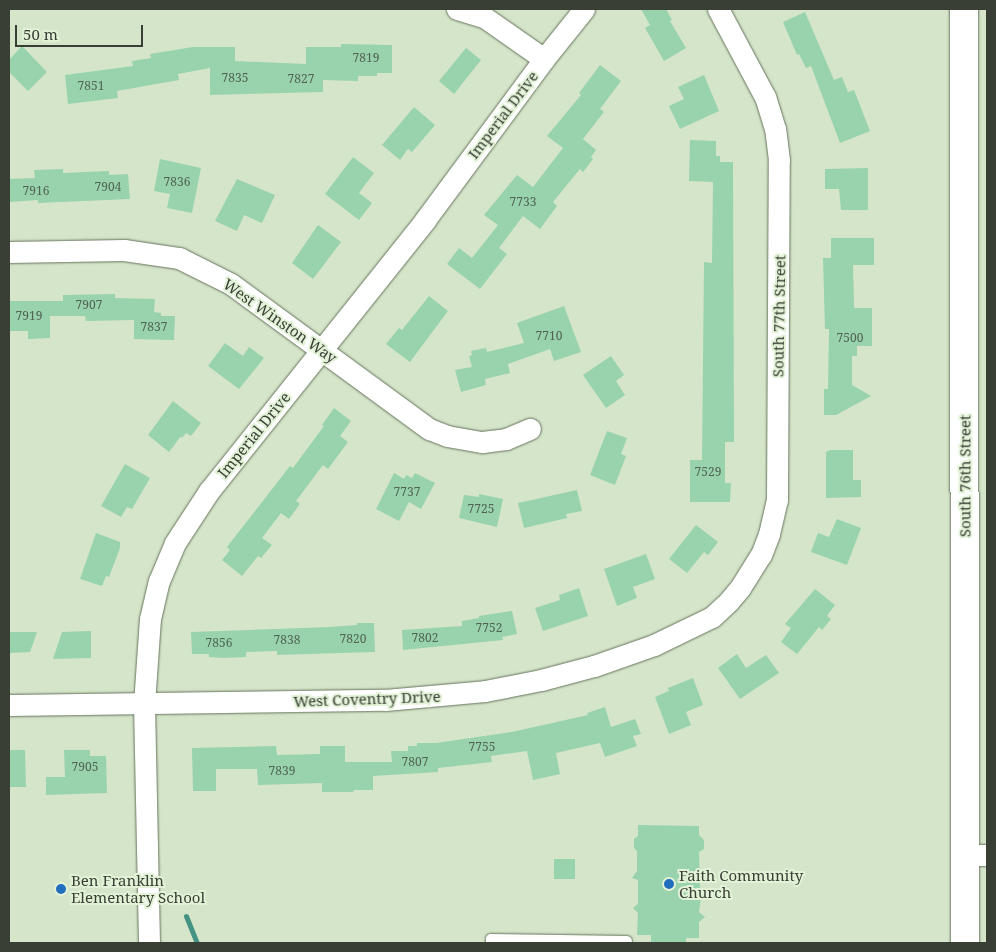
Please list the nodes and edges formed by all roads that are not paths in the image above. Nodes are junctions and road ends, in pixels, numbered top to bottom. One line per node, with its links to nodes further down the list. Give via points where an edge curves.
1 (457, 9): 5 (street, via 484,17)
2 (584, 9): 5 (street, Imperial Drive)
3 (718, 9): 9 (street, South 77th Street, via 765,97 778,152 777,500 770,534 761,555 740,588)
4 (964, 9): 12 (main road, South 76th Street)
5 (544, 59): 7 (street, Imperial Drive, via 425,220)
6 (9, 252): 7 (street, West Winston Way, via 124,250 179,258 231,284)
7 (322, 350): 8 (street, West Winston Way, via 429,429 447,436 482,442 506,439); 10 (street, Imperial Drive, via 209,491 175,543 159,581 150,619)
8 (530, 429)
9 (712, 617): 10 (street, West Coventry Drive, via 654,645 594,666 485,691 385,700)
10 (144, 704): 11 (street, West Coventry Drive); 14 (street, Imperial Drive)
11 (9, 705)
12 (976, 855): 16 (main road, South 76th Street)
13 (627, 941): 15 (lane, via 491,939)
14 (149, 943)
15 (491, 943)
16 (965, 943)

